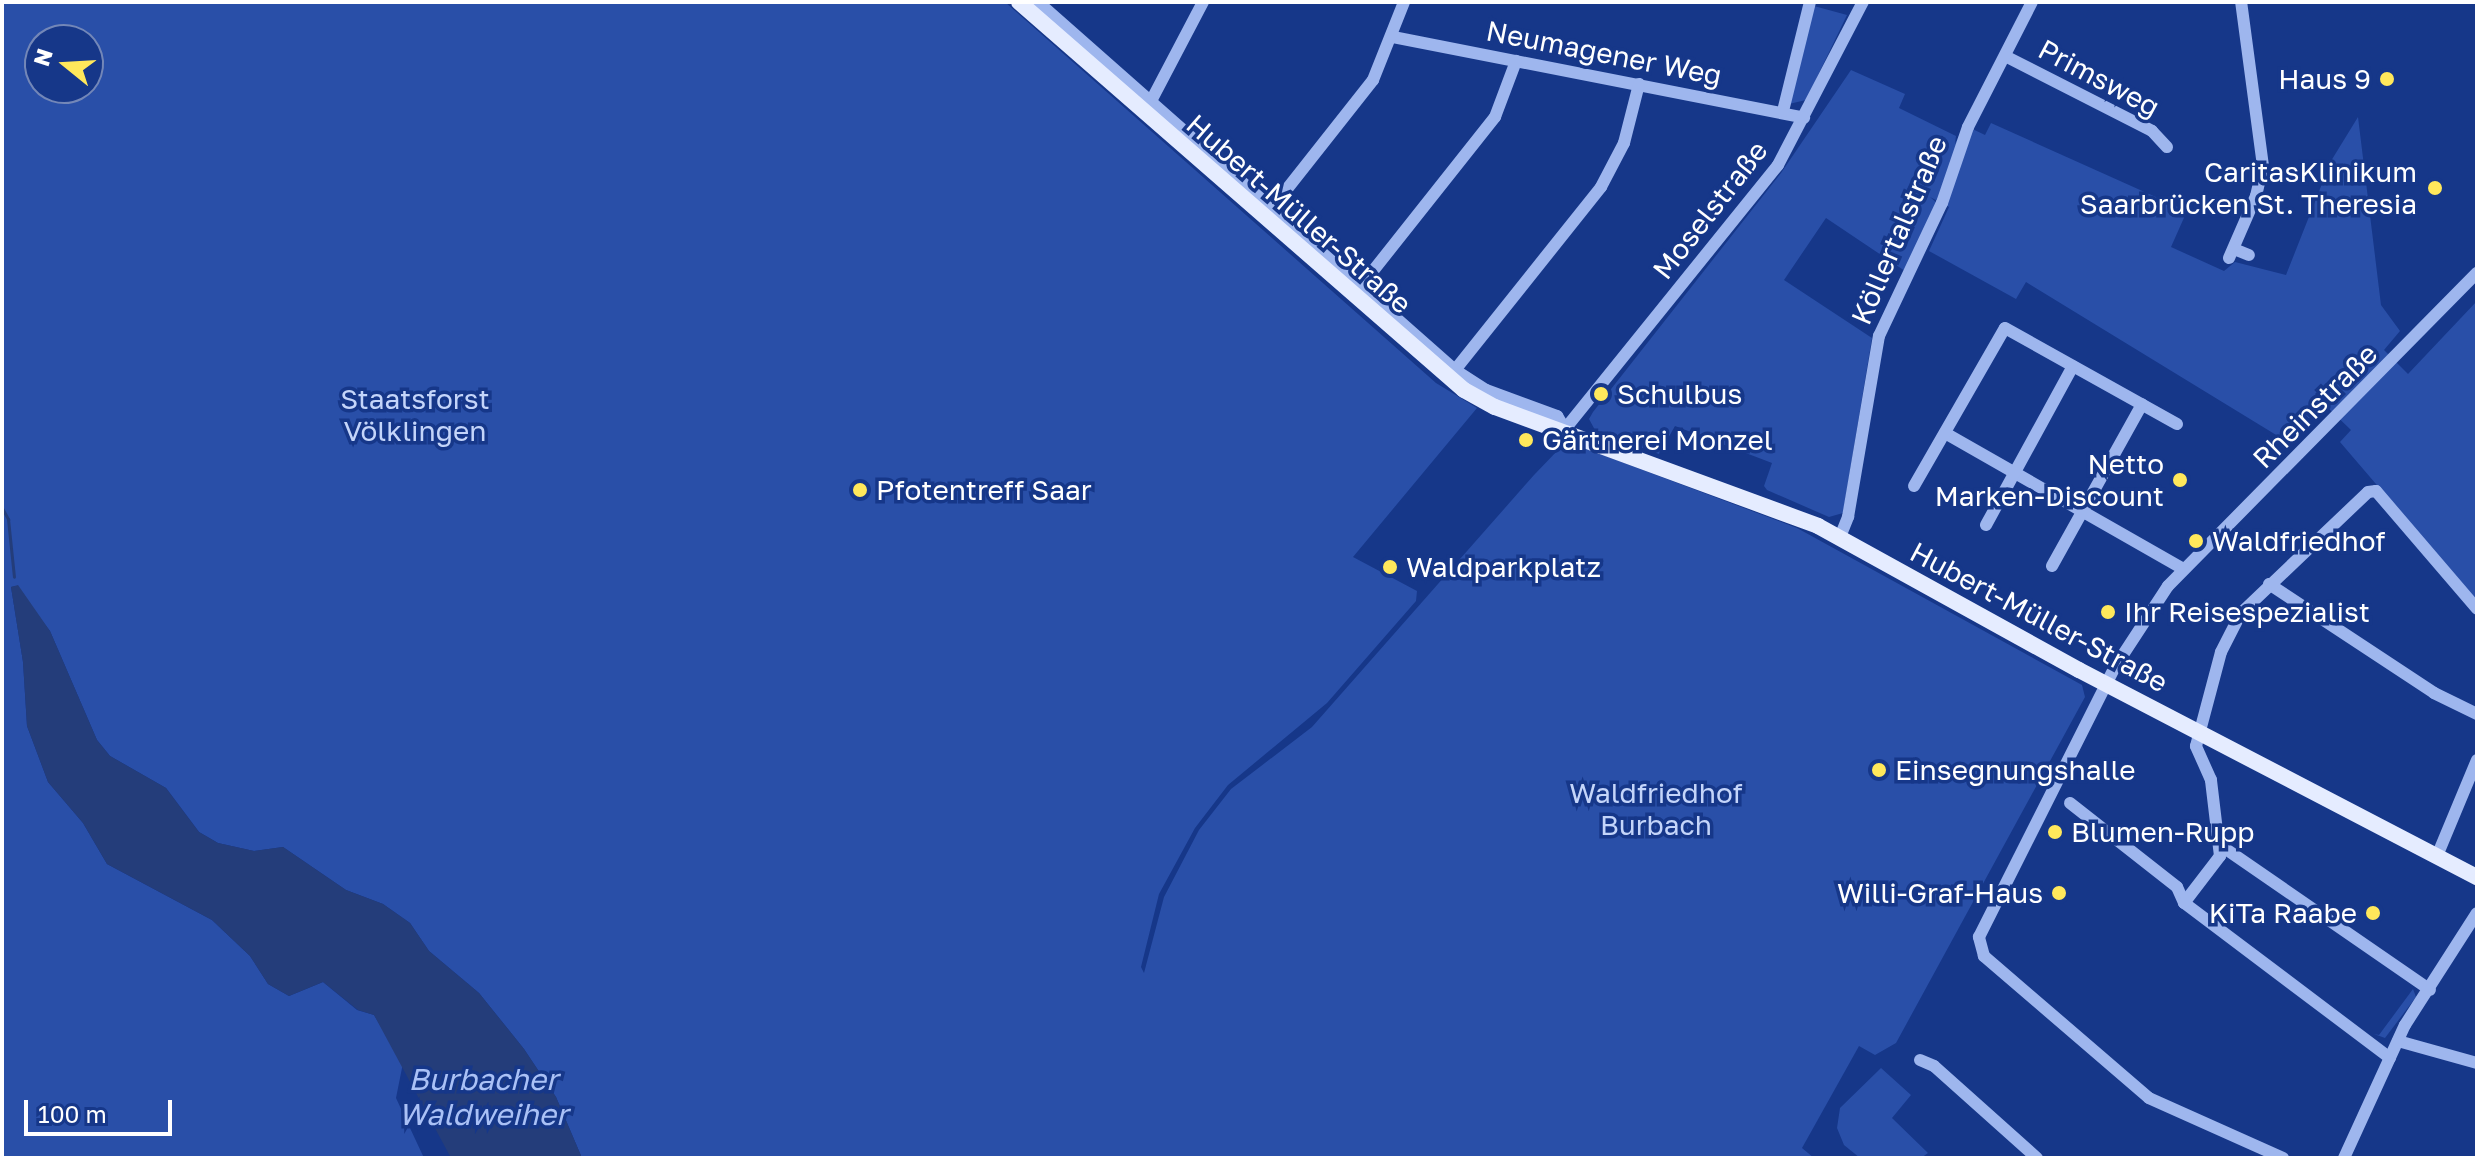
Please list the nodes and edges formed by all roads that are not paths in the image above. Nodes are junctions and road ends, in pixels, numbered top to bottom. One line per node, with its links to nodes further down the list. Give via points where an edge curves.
1 (1019, 2): 26 (main road, Hubert-Müller-Straße, via 1451,381 1495,407)
2 (1038, 2): 9 (street, Hubert-Müller-Straße)
3 (1203, 2): 14 (street)
4 (1404, 2): 10 (street)
5 (1810, 2): 15 (street)
6 (1863, 2): 16 (street, Moselstraße)
7 (2032, 2): 11 (street, Köllertalstraße)
8 (2241, 2): 19 (street, via 2263,166 2232,254)
9 (1054, 7): 14 (street, Hubert-Müller-Straße)
10 (1393, 37): 12 (street, Neumagener Weg); 18 (street, via 1360,101)
11 (2005, 56): 17 (street, Primsweg, via 2152,131); 32 (street, Köllertalstraße, via 1968,127 1942,203 1879,336 1848,517)
12 (1516, 61): 13 (street, Neumagener Weg); 21 (street, via 1495,117)
13 (1639, 84): 15 (street, Neumagener Weg); 23 (street, via 1624,143 1601,187)
14 (1150, 103): 18 (street, Hubert-Müller-Straße)
15 (1783, 111): 16 (street, Neumagener Weg)
16 (1804, 118): 26 (street, Moselstraße, via 1778,165)
17 (2167, 147)
18 (1272, 208): 21 (street, Hubert-Müller-Straße)
19 (2249, 255)
20 (2476, 274): 34 (street, Rheinstraße)
21 (1361, 286): 23 (street, Hubert-Müller-Straße)
22 (2073, 366): 24 (street); 27 (street, via 2005,328); 28 (street)
23 (1455, 370): 26 (street, Hubert-Müller-Straße, via 1486,390 1557,416)
24 (2142, 404): 25 (street); 30 (street)
25 (2177, 424)
26 (1565, 429): 32 (main road, Hubert-Müller-Straße)
27 (1945, 433): 28 (street); 29 (street)
28 (2015, 471): 30 (street); 31 (street)
29 (1914, 486)
30 (2084, 509): 33 (street); 34 (street)
31 (1986, 525)
32 (1840, 537): 37 (main road, Hubert-Müller-Straße)
33 (2052, 566)
34 (2183, 569): 37 (street, Rheinstraße, via 2143,620)
35 (2269, 584): 36 (street, via 2368,492 2376,491); 38 (street, via 2434,693); 39 (street, via 2227,635)
36 (2477, 609)
37 (2106, 684): 39 (main road, Hubert-Müller-Straße); 53 (street, Rheinstraße, via 1979,937 1984,956 2149,1098)
38 (2477, 714)
39 (2200, 732): 42 (street, via 2197,752 2211,780); 43 (main road, Hubert-Müller-Straße)
40 (2477, 760): 43 (street)
41 (2070, 803): 45 (street, via 2177,887)
42 (2220, 845): 45 (street, via 2217,862); 47 (street)
43 (2437, 856): 44 (main road, Hubert-Müller-Straße)
44 (2477, 877)
45 (2184, 903): 49 (street)
46 (2477, 913): 47 (street)
47 (2430, 990): 48 (street)
48 (2398, 1041): 49 (street); 51 (street)
49 (2390, 1058): 54 (street)
50 (1920, 1060): 52 (street, via 1934,1066)
51 (2477, 1063)
52 (2037, 1158)
53 (2283, 1158)
54 (2344, 1158)

